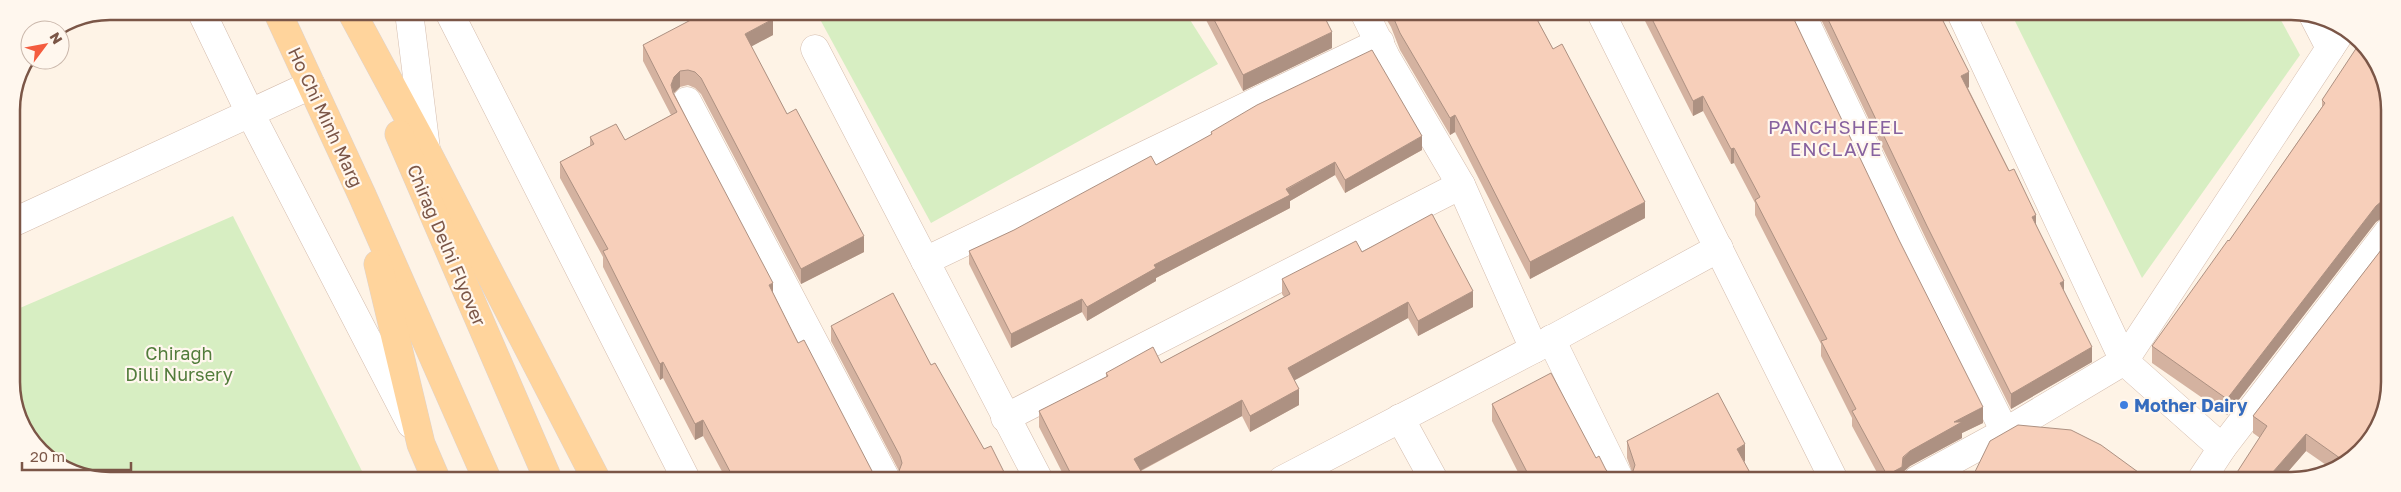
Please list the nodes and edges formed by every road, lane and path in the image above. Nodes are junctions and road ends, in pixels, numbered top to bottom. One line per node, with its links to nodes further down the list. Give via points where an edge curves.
1 (205, 20): 17 (street)
2 (281, 20): 15 (main road, Ho Chi Minh Marg)
3 (350, 20): 34 (main road, Chirag Delhi Flyover)
4 (355, 20): 18 (main road)
5 (409, 20): 18 (street)
6 (453, 20): 36 (street)
7 (1368, 20): 13 (street)
8 (1605, 20): 23 (street)
9 (1803, 20): 29 (street)
10 (1964, 20): 26 (street)
11 (2325, 27): 12 (street)
12 (2336, 39): 26 (street)
13 (1380, 42): 19 (street); 24 (street)
14 (815, 49): 24 (street)
15 (311, 85): 17 (street); 20 (main road, Ho Chi Minh Marg)
16 (687, 101): 37 (street)
17 (250, 113): 21 (street); 30 (street)
18 (426, 150): 35 (main road)
19 (1461, 185): 25 (street); 27 (street)
20 (362, 195): 30 (main road); 33 (main road)
21 (20, 219)
22 (2381, 241): 31 (street)
23 (1719, 248): 25 (street); 42 (street)
24 (925, 261): 27 (street)
25 (1542, 344): 28 (street); 41 (street)
26 (2124, 360): 29 (street); 31 (street)
27 (1005, 418): 38 (street)
28 (1400, 418): 39 (street); 40 (street)
29 (2005, 432): 43 (street)
30 (422, 444): 32 (main road)
31 (2222, 448): 44 (street)
32 (433, 472)
33 (484, 472)
34 (545, 472)
35 (592, 472)
36 (682, 472)
37 (882, 472)
38 (1035, 472)
39 (1297, 472)
40 (1430, 472)
41 (1615, 472)
42 (1830, 472)
43 (1932, 472)
44 (2206, 472)

